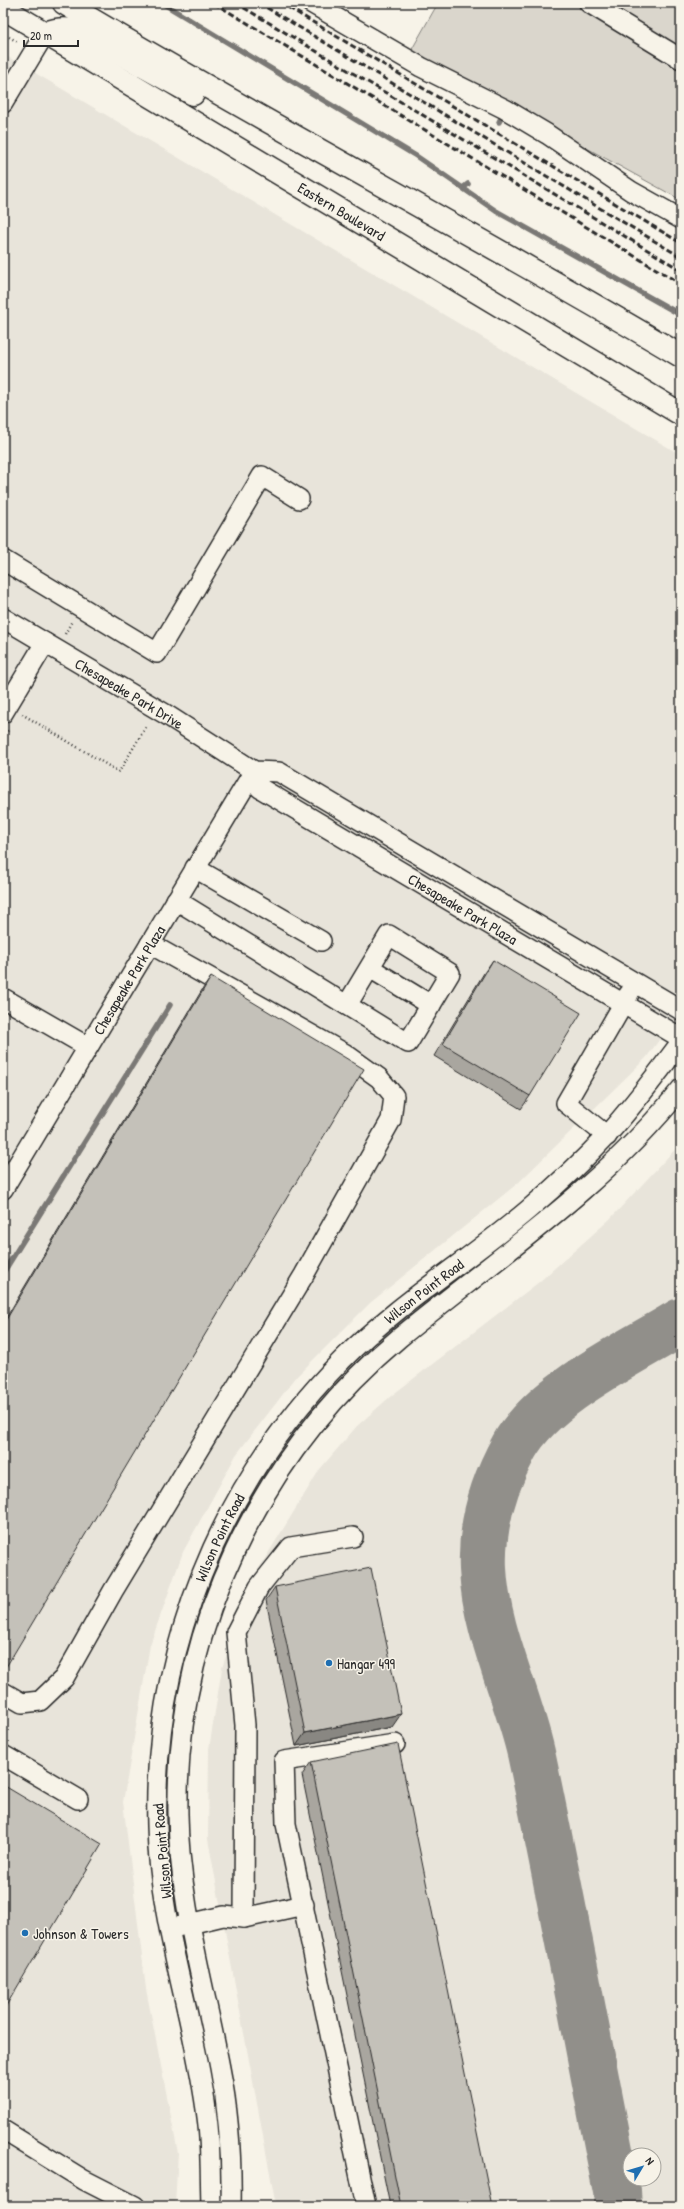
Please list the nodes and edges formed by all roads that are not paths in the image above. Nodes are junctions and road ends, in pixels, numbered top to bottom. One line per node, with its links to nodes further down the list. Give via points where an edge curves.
1 (23, 3): 6 (main road)
2 (64, 3): 9 (main road)
3 (311, 3): 10 (street, via 421,67 505,109 631,191)
4 (589, 3): 7 (street)
5 (3, 8): 6 (main road, Eastern Boulevard)
6 (45, 33): 8 (street); 9 (main road, via 56,29 70,29 84,34 164,80 218,107); 12 (main road, Eastern Boulevard)
7 (681, 59)
8 (6, 91)
9 (274, 126): 11 (main road)
10 (681, 219)
11 (681, 356)
12 (681, 414)
13 (299, 499): 14 (street, via 262,476 156,653)
14 (3, 560)
15 (3, 618): 16 (street, Chesapeake Park Drive)
16 (45, 643): 17 (street); 18 (street, Chesapeake Park Drive)
17 (11, 713)
18 (254, 771): 19 (street, Chesapeake Park Plaza); 24 (street, Chesapeake Park Plaza, via 279,772); 28 (street, Chesapeake Park Plaza, via 260,788)
19 (196, 868): 20 (street, Chesapeake Park Plaza); 21 (street)
20 (176, 900): 22 (street, Chesapeake Park Plaza); 26 (street)
21 (321, 941)
22 (150, 944): 32 (street, Chesapeake Park Plaza); 37 (street, via 344,1053 379,1078 394,1096 391,1120 304,1275 64,1678 40,1701 22,1702)
23 (370, 968): 26 (street); 27 (street); 27 (street, via 389,936 450,973)
24 (635, 982): 28 (street); 29 (street, Chesapeake Park Plaza)
25 (3, 998): 32 (street)
26 (347, 1005): 27 (street, via 408,1043)
27 (431, 1005)
28 (622, 1005): 30 (street, Chesapeake Park Plaza); 34 (street, via 566,1103)
29 (681, 1010)
30 (681, 1038)
31 (681, 1042): 34 (street, Wilson Point Road)
32 (88, 1047): 35 (street, Chesapeake Park Plaza)
33 (681, 1089): 43 (street, Wilson Point Road, via 610,1166 550,1220 399,1339 371,1365 327,1408 276,1475 240,1539 220,1585 202,1636 192,1675 178,1774 181,1877)
34 (606, 1136): 44 (street, Wilson Point Road, via 529,1209 400,1307 343,1358 276,1436 248,1480 216,1541 195,1589 170,1678 163,1722 156,1827)
35 (3, 1189)
36 (354, 1537): 42 (street, via 291,1547 259,1587 236,1632 245,1725)
37 (3, 1692)
38 (396, 1744): 41 (street, via 284,1761 286,1824)
39 (3, 1755): 40 (street)
40 (78, 1800)
41 (304, 1905): 42 (street); 49 (street)
42 (244, 1918): 43 (street, via 223,1916)
43 (188, 1925): 44 (street); 48 (street, Wilson Point Road, via 220,2069 230,2153)
44 (170, 1928): 47 (street, Wilson Point Road, via 208,2119)
45 (3, 2130): 46 (street, via 84,2180)
46 (135, 2206)
47 (211, 2206)
48 (231, 2206)
49 (366, 2206)

